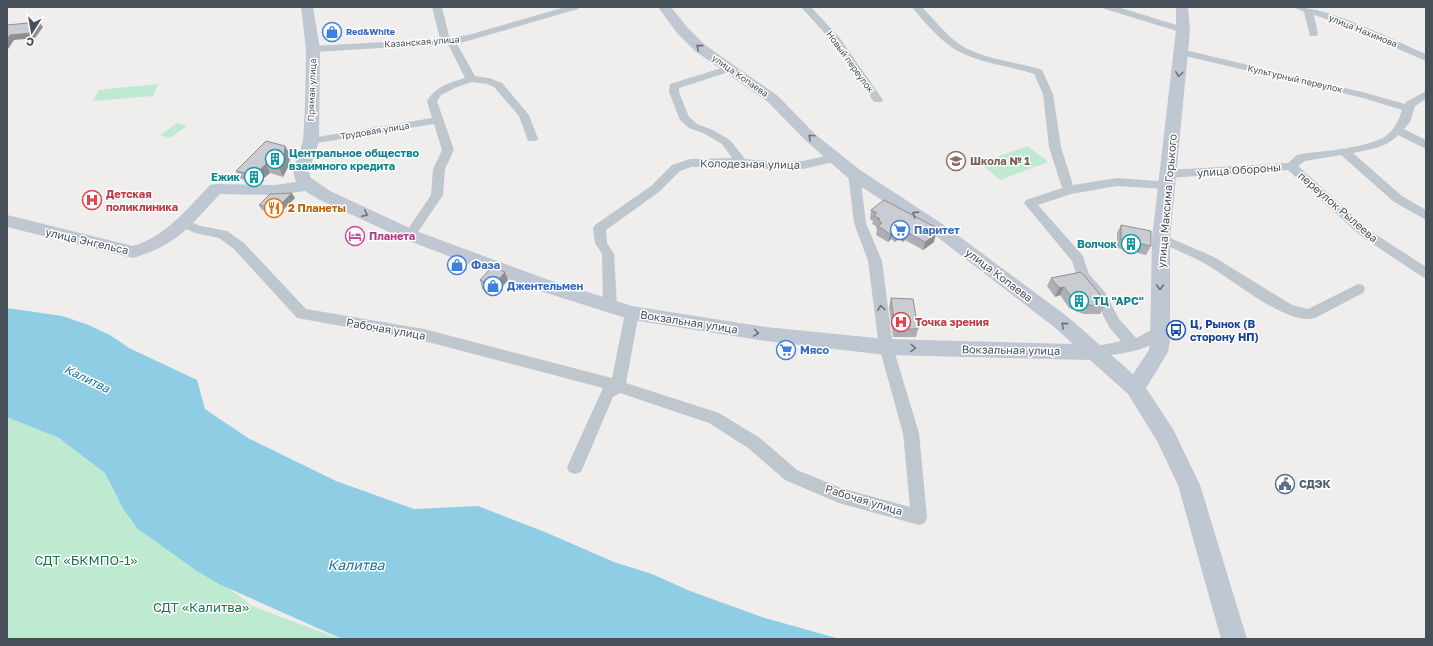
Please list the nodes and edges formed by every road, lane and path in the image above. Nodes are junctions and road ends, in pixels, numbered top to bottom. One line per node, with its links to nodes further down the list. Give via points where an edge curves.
1 (307, 7): 14 (main road, Прямая улица)
2 (437, 7): 13 (street, via 444,37)
3 (575, 7): 13 (street, Казанская улица, via 470,38)
4 (664, 7): 17 (main road, улица Копаева, one-way to 4, via 700,48)
5 (806, 7): 20 (street, Новый переулок, via 836,39)
6 (917, 7): 34 (street, via 956,46 971,54 1038,72 1048,94 1055,147)
7 (1108, 7): 11 (street)
8 (1182, 7): 11 (main road, улица Максима Горького)
9 (1303, 8): 10 (street, улица Нахимова); 12 (street)
10 (1322, 10): 16 (street, улица Нахимова)
11 (1183, 30): 15 (main road, улица Максима Горького)
12 (1313, 34)
13 (447, 40): 14 (street, Казанская улица); 18 (street, via 453,45)
14 (313, 49): 25 (main road, Прямая улица)
15 (1181, 52): 21 (street, Культурный переулок); 33 (main road, улица Максима Горького, one-way to 33)
16 (1426, 58)
17 (728, 68): 28 (main road, улица Копаева, one-way to 17, via 773,99); 29 (street, via 674,86 674,92 684,118 693,126 726,142)
18 (471, 79): 22 (street, via 437,93 432,101); 24 (street, via 498,85 524,115)
19 (1426, 94): 21 (street, улица Обороны, via 1410,104)
20 (878, 100)
21 (1409, 108): 23 (street, улица Обороны, via 1404,122)
22 (439, 120): 25 (street, Трудовая улица); 38 (street, via 448,150 440,169 437,195)
23 (1397, 130): 26 (street); 27 (street, улица Обороны, via 1390,138 1366,147)
24 (532, 139)
25 (311, 141): 32 (main road, Прямая улица)
26 (1426, 145)
27 (1344, 151): 30 (street, улица Обороны, via 1301,158); 35 (street, via 1398,199)
28 (834, 158): 29 (street, Колодезная улица, via 804,165); 31 (main road, улица Копаева)
29 (741, 162): 42 (street, Колодезная улица, via 690,163 676,168 655,189 599,228 601,243 608,254)
30 (1291, 166): 33 (street, улица Обороны); 40 (street, переулок Рылеева, via 1365,233)
31 (854, 174): 46 (street, one-way to 31, via 875,261 860,223); 47 (main road, улица Копаева, one-way to 31, via 1065,325 938,229)
32 (305, 178): 37 (main road, улица Энгельса, via 275,190 216,189); 38 (main road, Вокзальная улица, one-way to 38, via 324,195)
33 (1166, 180): 34 (street, via 1116,182); 39 (main road, улица Максима Горького)
34 (1069, 190): 45 (street, via 1030,203 1078,259 1083,276 1100,296 1114,323)
35 (1426, 216)
36 (7, 221): 37 (main road, улица Энгельса, via 133,252 146,250 159,243)
37 (182, 223): 48 (street, Рабочая улица, via 199,230 223,234 238,246 302,314 424,334)
38 (410, 235): 42 (main road, Вокзальная улица, via 536,282)
39 (1161, 238): 41 (street, via 1209,260 1287,309 1298,313 1310,314); 44 (main road, улица Максима Горького, one-way to 44)
40 (1426, 273)
41 (1358, 289)
42 (610, 306): 43 (main road, Вокзальная улица)
43 (632, 313): 46 (main road, Вокзальная улица, one-way to 46, via 766,334); 48 (street)
44 (1161, 333): 45 (street); 49 (main road, улица Максима Горького, via 1158,352)
45 (1133, 345): 47 (street)
46 (886, 347): 47 (main road, Вокзальная улица, one-way to 47); 48 (street, Рабочая улица, via 911,433 919,517 839,495 791,474 754,442 714,418)
47 (1093, 352): 49 (main road, улица Копаева)
48 (618, 386): 50 (street, via 607,392)
49 (1135, 388): 51 (main road, улица Копаева, via 1165,435 1189,485)
50 (575, 467)
51 (1234, 639)

